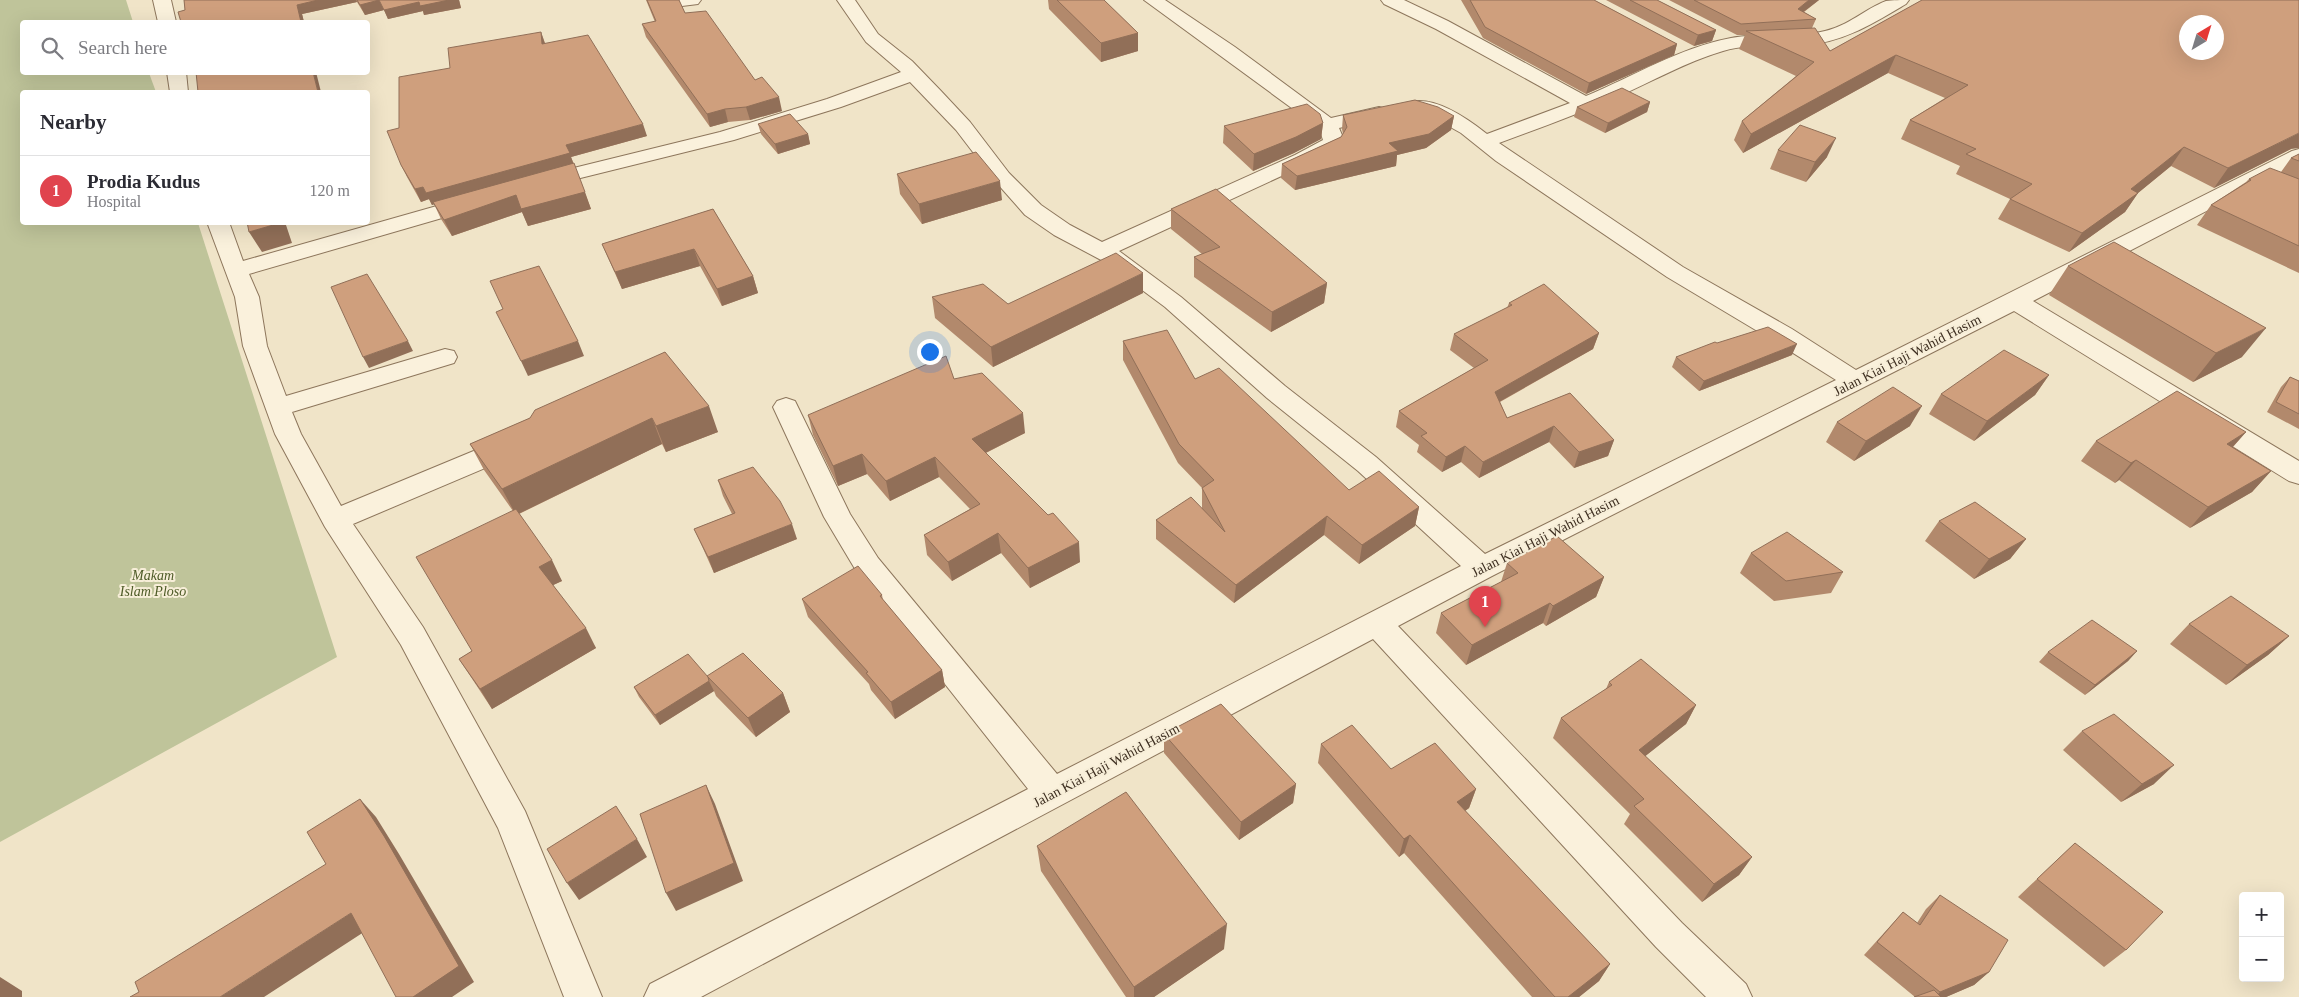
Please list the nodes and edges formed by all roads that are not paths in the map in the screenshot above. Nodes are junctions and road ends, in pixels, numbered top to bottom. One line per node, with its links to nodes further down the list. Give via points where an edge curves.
1 (162, 0): 6 (street)
2 (846, 0): 11 (street, via 872,38)
3 (1153, 0): 15 (street)
4 (1390, 0): 14 (street)
5 (1900, 0): 8 (street, via 1842,33 1818,38)
6 (167, 20)
7 (1710, 30): 8 (street)
8 (1735, 43): 10 (street)
9 (1676, 46): 10 (street)
10 (1693, 55): 14 (street)
11 (913, 74): 19 (street, via 834,104 727,136); 23 (street, via 964,126 1033,210 1062,230)
12 (176, 75): 13 (street)
13 (179, 90)
14 (1585, 103): 16 (street)
15 (1327, 125): 16 (street, via 1422,106 1468,129); 23 (street, via 1334,138 1331,146)
16 (1484, 142): 27 (street, via 1675,272)
17 (2299, 155): 18 (street, Jalan Kiai Haji Wahid Hasim)
18 (2256, 177): 20 (street); 25 (street, Jalan Kiai Haji Wahid Hasim)
19 (517, 189)
20 (2282, 190)
21 (488, 197): 24 (street)
22 (219, 225): 24 (street)
23 (1103, 250): 33 (street, via 1173,302 1276,392 1367,464)
24 (236, 270): 28 (street, via 247,297 256,346)
25 (2015, 301): 27 (street, Jalan Kiai Haji Wahid Hasim); 31 (street)
26 (445, 357): 28 (street)
27 (1855, 381): 33 (street, Jalan Kiai Haji Wahid Hasim)
28 (278, 407): 32 (street, via 288,434)
29 (786, 407): 35 (street, via 838,517 868,566)
30 (533, 437): 32 (street)
31 (2299, 474)
32 (335, 520): 36 (street, via 412,636 513,822)
33 (1482, 568): 34 (street, Jalan Kiai Haji Wahid Hasim)
34 (1376, 623): 35 (street, Jalan Kiai Haji Wahid Hasim); 38 (street, via 1669,935)
35 (1052, 793): 37 (street, Jalan Kiai Haji Wahid Hasim)
36 (583, 997)
37 (663, 997)
38 (1733, 997)

